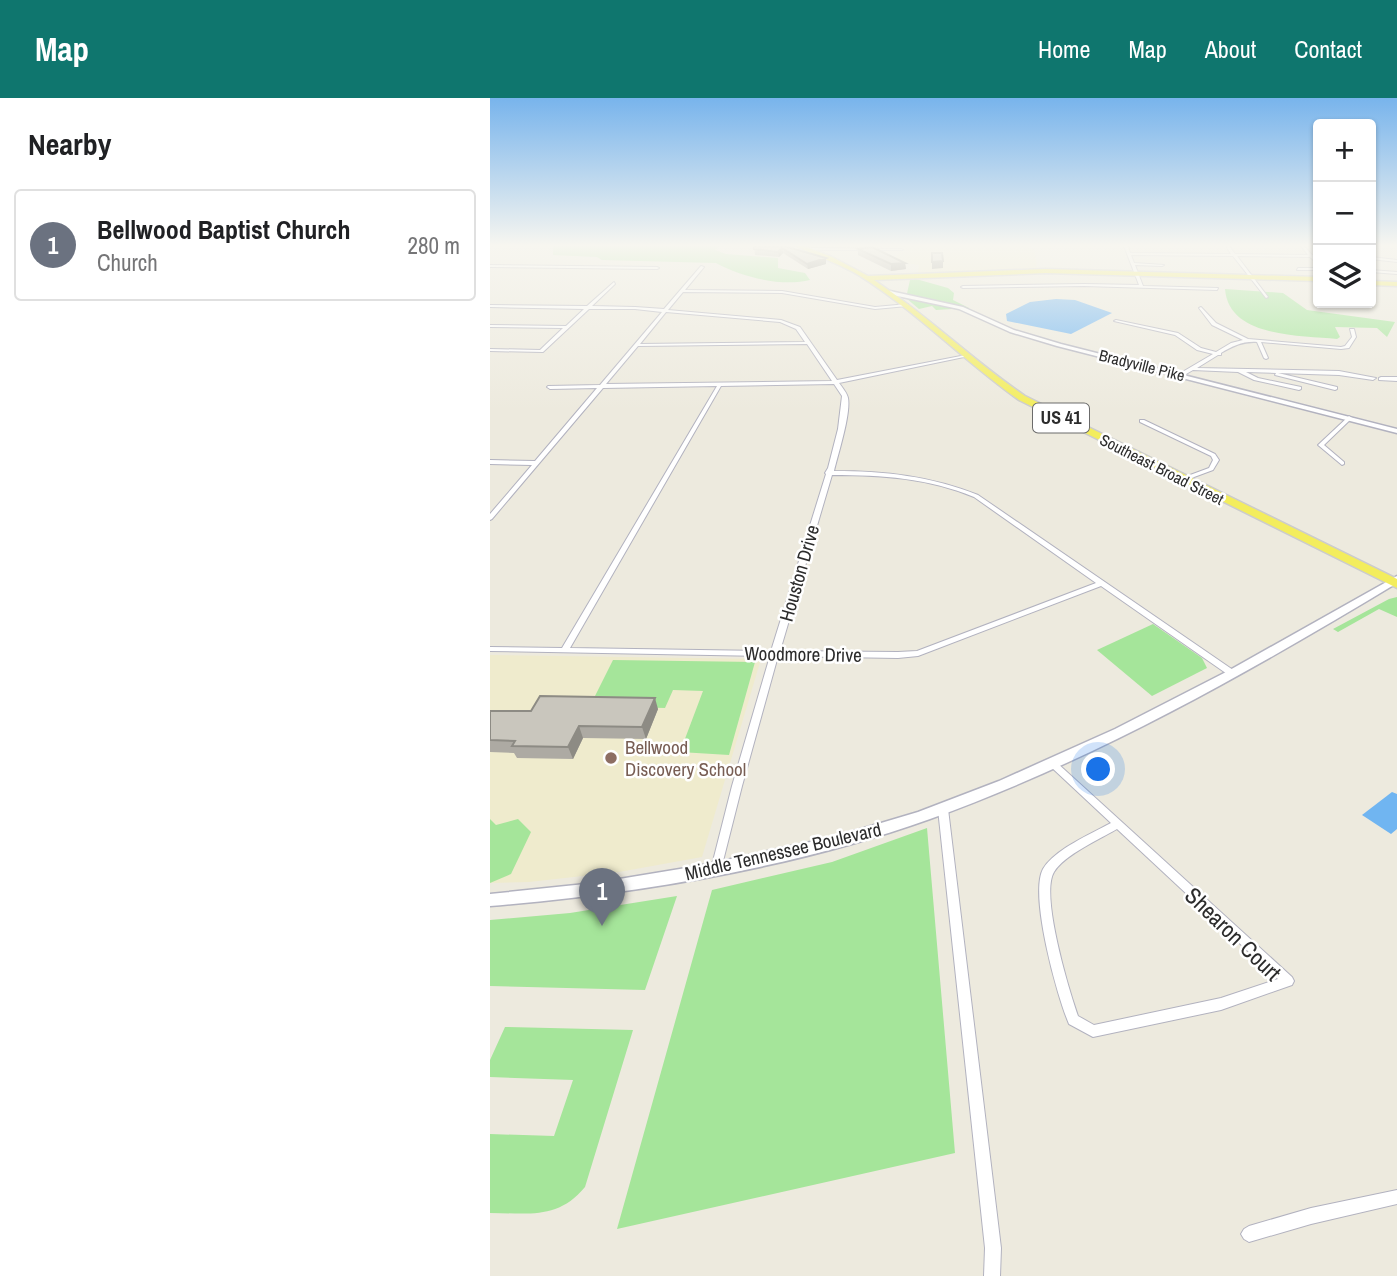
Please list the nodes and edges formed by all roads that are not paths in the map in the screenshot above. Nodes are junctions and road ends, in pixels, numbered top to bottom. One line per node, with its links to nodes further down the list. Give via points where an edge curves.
1 (593, 301): 8 (street)
2 (675, 301): 10 (street)
3 (830, 301): 6 (street)
4 (901, 301): 6 (main road, Southeast Broad Street / US 41)
5 (931, 301): 26 (main road, Bradyville Pike, via 1026,335)
6 (907, 305): 21 (main road, Southeast Broad Street / US 41)
7 (490, 306): 8 (street)
8 (586, 307): 10 (street); 13 (street)
9 (1201, 308): 16 (street, via 1214,324)
10 (667, 310): 17 (street, Houston Drive, via 769,319 798,328); 18 (street)
11 (1115, 321): 20 (street, via 1176,334 1199,349)
12 (490, 326): 13 (street)
13 (566, 327): 19 (street, via 541,351)
14 (1352, 330): 15 (street, via 1354,337 1341,348)
15 (1258, 340): 16 (street); 22 (street)
16 (1248, 341): 20 (street)
17 (809, 343): 18 (street); 30 (street, Houston Drive)
18 (638, 345): 33 (street)
19 (490, 350)
20 (1219, 354): 23 (street)
21 (964, 356): 30 (street); 43 (main road, Southeast Broad Street / US 41, via 1022,398)
22 (1266, 358)
23 (1192, 369): 24 (street); 26 (street)
24 (1234, 369): 25 (street); 34 (street)
25 (1269, 370): 27 (street); 35 (street)
26 (1181, 375): 36 (main road, Bradyville Pike)
27 (1373, 378)
28 (1381, 379): 29 (street)
29 (1397, 379)
30 (836, 382): 31 (street); 42 (street, Houston Drive, via 845,396 845,410)
31 (719, 386): 33 (street); 48 (street)
32 (550, 387): 33 (street)
33 (600, 387): 40 (street)
34 (1299, 388)
35 (1335, 388)
36 (1349, 418): 38 (main road, Bradyville Pike); 41 (street, via 1321,445)
37 (1142, 421): 43 (street, via 1213,455 1216,460 1211,469)
38 (1397, 431)
39 (490, 462): 40 (street)
40 (536, 463): 44 (street)
41 (1342, 463)
42 (828, 472): 46 (street, via 892,473 954,486 976,496); 49 (street, Houston Drive)
43 (1184, 480): 45 (main road, Southeast Broad Street / US 41)
44 (490, 518)
45 (1395, 581): 50 (main road, Middle Tennessee Boulevard)
46 (1103, 583): 49 (street, Woodmore Drive, via 919,653); 50 (street)
47 (490, 649): 48 (street, Woodmore Drive)
48 (564, 651): 49 (street, Woodmore Drive)
49 (775, 654): 54 (street, Houston Drive, via 741,764)
50 (1233, 674): 51 (main road, Middle Tennessee Boulevard)
51 (1052, 764): 52 (main road, Middle Tennessee Boulevard); 53 (street, Shearon Court)
52 (943, 809): 54 (main road, Middle Tennessee Boulevard, via 843,841); 58 (street, via 993,1248)
53 (1116, 825): 53 (street, Shearon Court, via 1288,981 1221,1004 1093,1031 1073,1020 1064,998 1043,893 1047,872)
54 (716, 869): 55 (main road, Middle Tennessee Boulevard, via 621,887)
55 (490, 900)
56 (1397, 1197): 57 (street)
57 (1249, 1234)
58 (992, 1276)

